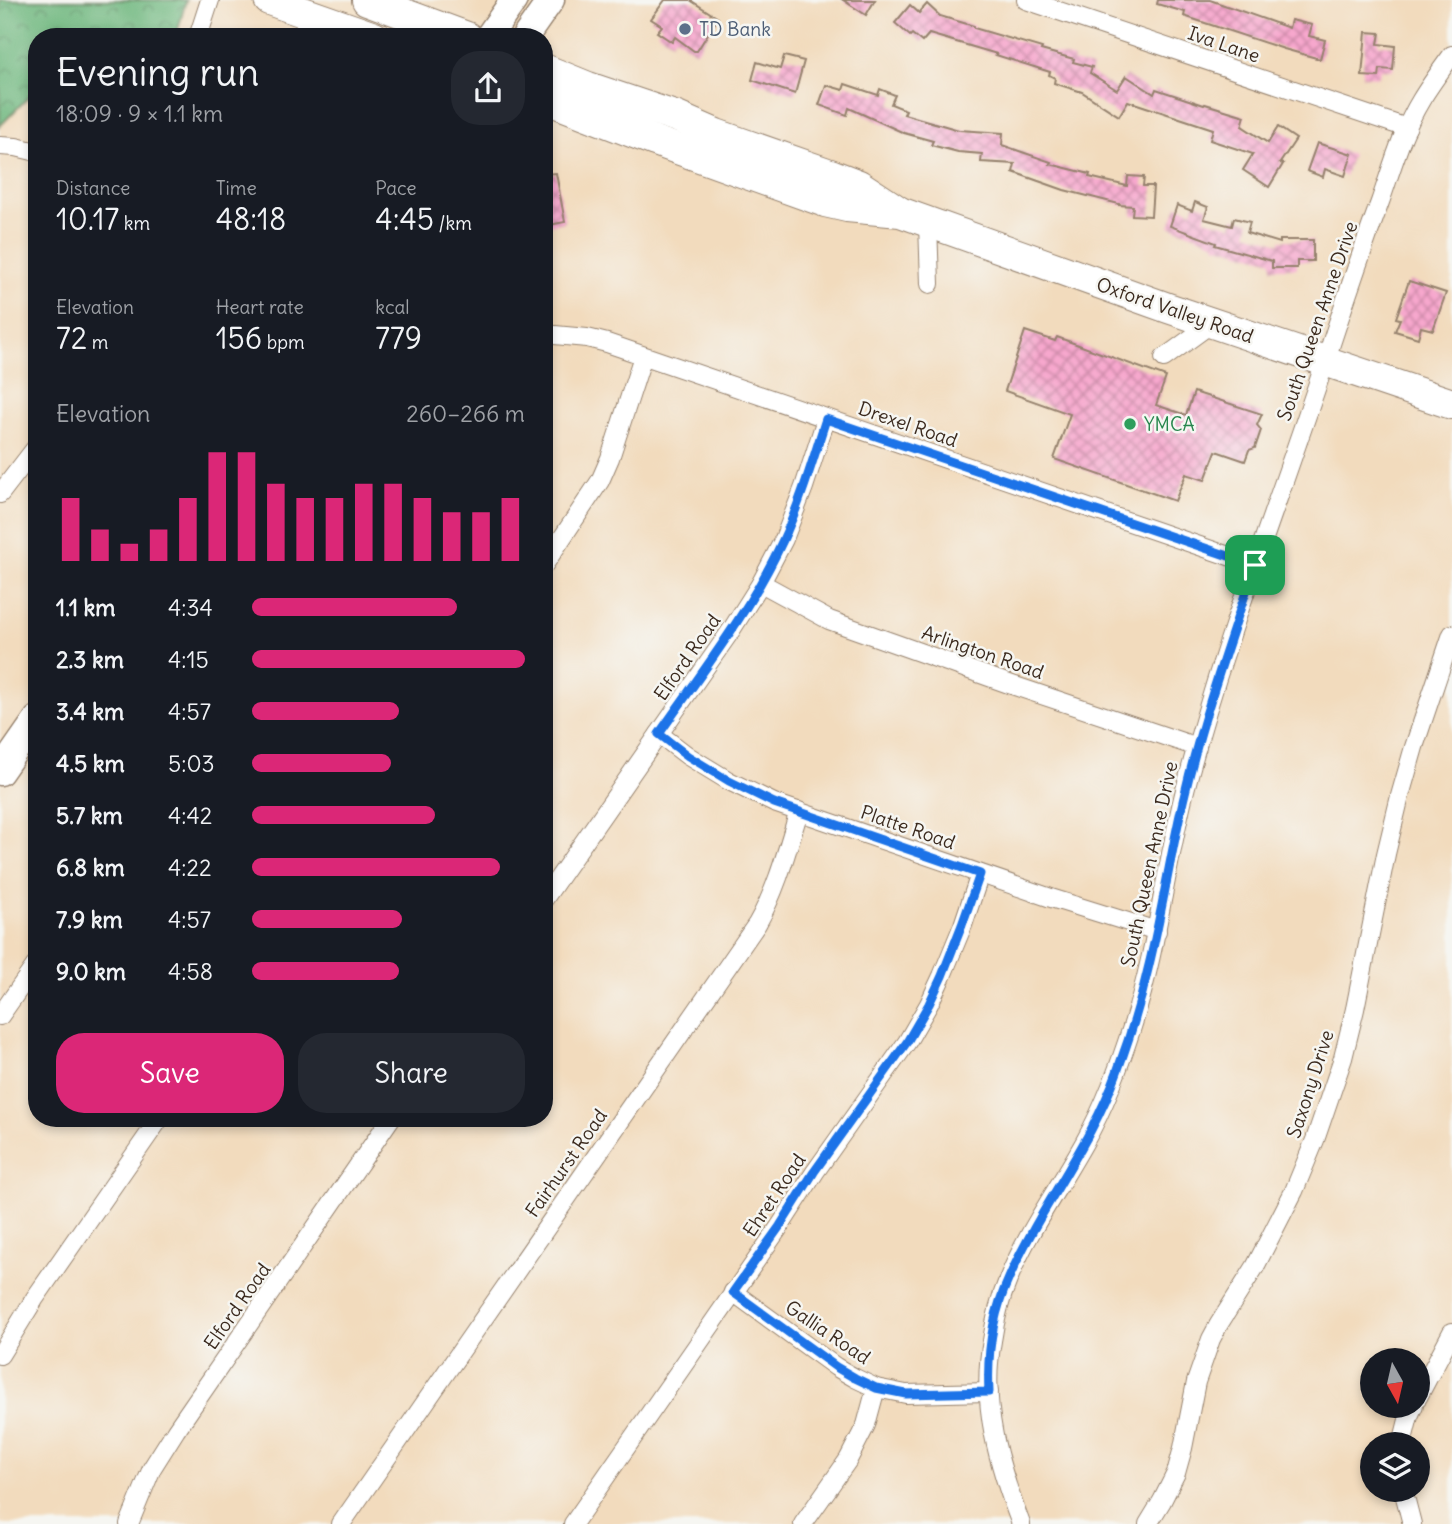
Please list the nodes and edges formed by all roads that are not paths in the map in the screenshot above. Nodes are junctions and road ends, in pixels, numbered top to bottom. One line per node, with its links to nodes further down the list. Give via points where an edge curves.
1 (210, 0): 7 (street)
2 (269, 0): 8 (main road)
3 (367, 0): 9 (main road)
4 (514, 0): 10 (main road)
5 (551, 0): 11 (main road)
6 (1026, 0): 15 (street, Iva Lane)
7 (201, 28)
8 (348, 28)
9 (443, 28)
10 (494, 28)
11 (531, 28)
12 (1452, 55): 15 (street, South Queen Anne Drive)
13 (553, 72): 18 (main road, Oxford Valley Road, via 859,185)
14 (553, 101): 18 (main road, Oxford Valley Road, via 825,202)
15 (1408, 128): 25 (street, South Queen Anne Drive)
16 (0, 146): 17 (street)
17 (28, 150)
18 (900, 212): 19 (main road, Oxford Valley Road)
19 (928, 223): 20 (street); 21 (main road, Oxford Valley Road)
20 (930, 284)
21 (1212, 323): 24 (street); 25 (main road, Oxford Valley Road)
22 (553, 335): 23 (street, Drexel Road, via 587,338)
23 (643, 356): 27 (street, Drexel Road); 30 (street, via 600,481)
24 (1164, 358)
25 (1325, 362): 26 (main road, Oxford Valley Road); 31 (street, South Queen Anne Drive)
26 (1452, 404)
27 (826, 419): 31 (street, Drexel Road); 32 (street, Elford Road, via 784,539)
28 (28, 458): 29 (street)
29 (0, 494)
30 (553, 552)
31 (1255, 565): 36 (street, South Queen Anne Drive)
32 (761, 583): 35 (street, Elford Road); 36 (street, Arlington Road, via 829,620)
33 (1452, 634): 58 (street, Saxony Drive, via 1400,796 1343,1058 1315,1140 1255,1267 1211,1339 1196,1382 1176,1473)
34 (28, 732): 37 (main road)
35 (659, 734): 38 (street, Platte Road, via 729,781); 40 (street, Elford Road)
36 (1198, 747): 41 (street, South Queen Anne Drive)
37 (0, 772)
38 (799, 811): 39 (street, Platte Road); 54 (street, Fairhurst Road, via 769,904 757,924)
39 (980, 874): 41 (street, Platte Road); 46 (street, Ehret Road, via 942,976 907,1042)
40 (553, 885)
41 (1157, 931): 51 (street, South Queen Anne Drive, via 1134,1023 1111,1088 1008,1280 991,1345)
42 (28, 976): 43 (street)
43 (0, 1016)
44 (154, 1127): 48 (street)
45 (379, 1127): 53 (street, Elford Road, via 152,1468)
46 (733, 1292): 50 (street, Gallia Road, via 836,1367); 55 (street, Ehret Road)
47 (1452, 1332): 49 (street)
48 (0, 1355)
49 (1430, 1374)
50 (876, 1388): 51 (street, Gallia Road, via 906,1394); 56 (street, via 866,1425 848,1460)
51 (989, 1392): 57 (street, South Queen Anne Drive, via 999,1460)
52 (1406, 1502): 59 (street)
53 (129, 1524)
54 (341, 1524)
55 (573, 1524)
56 (803, 1524)
57 (1021, 1524)
58 (1148, 1524)
59 (1412, 1524)

